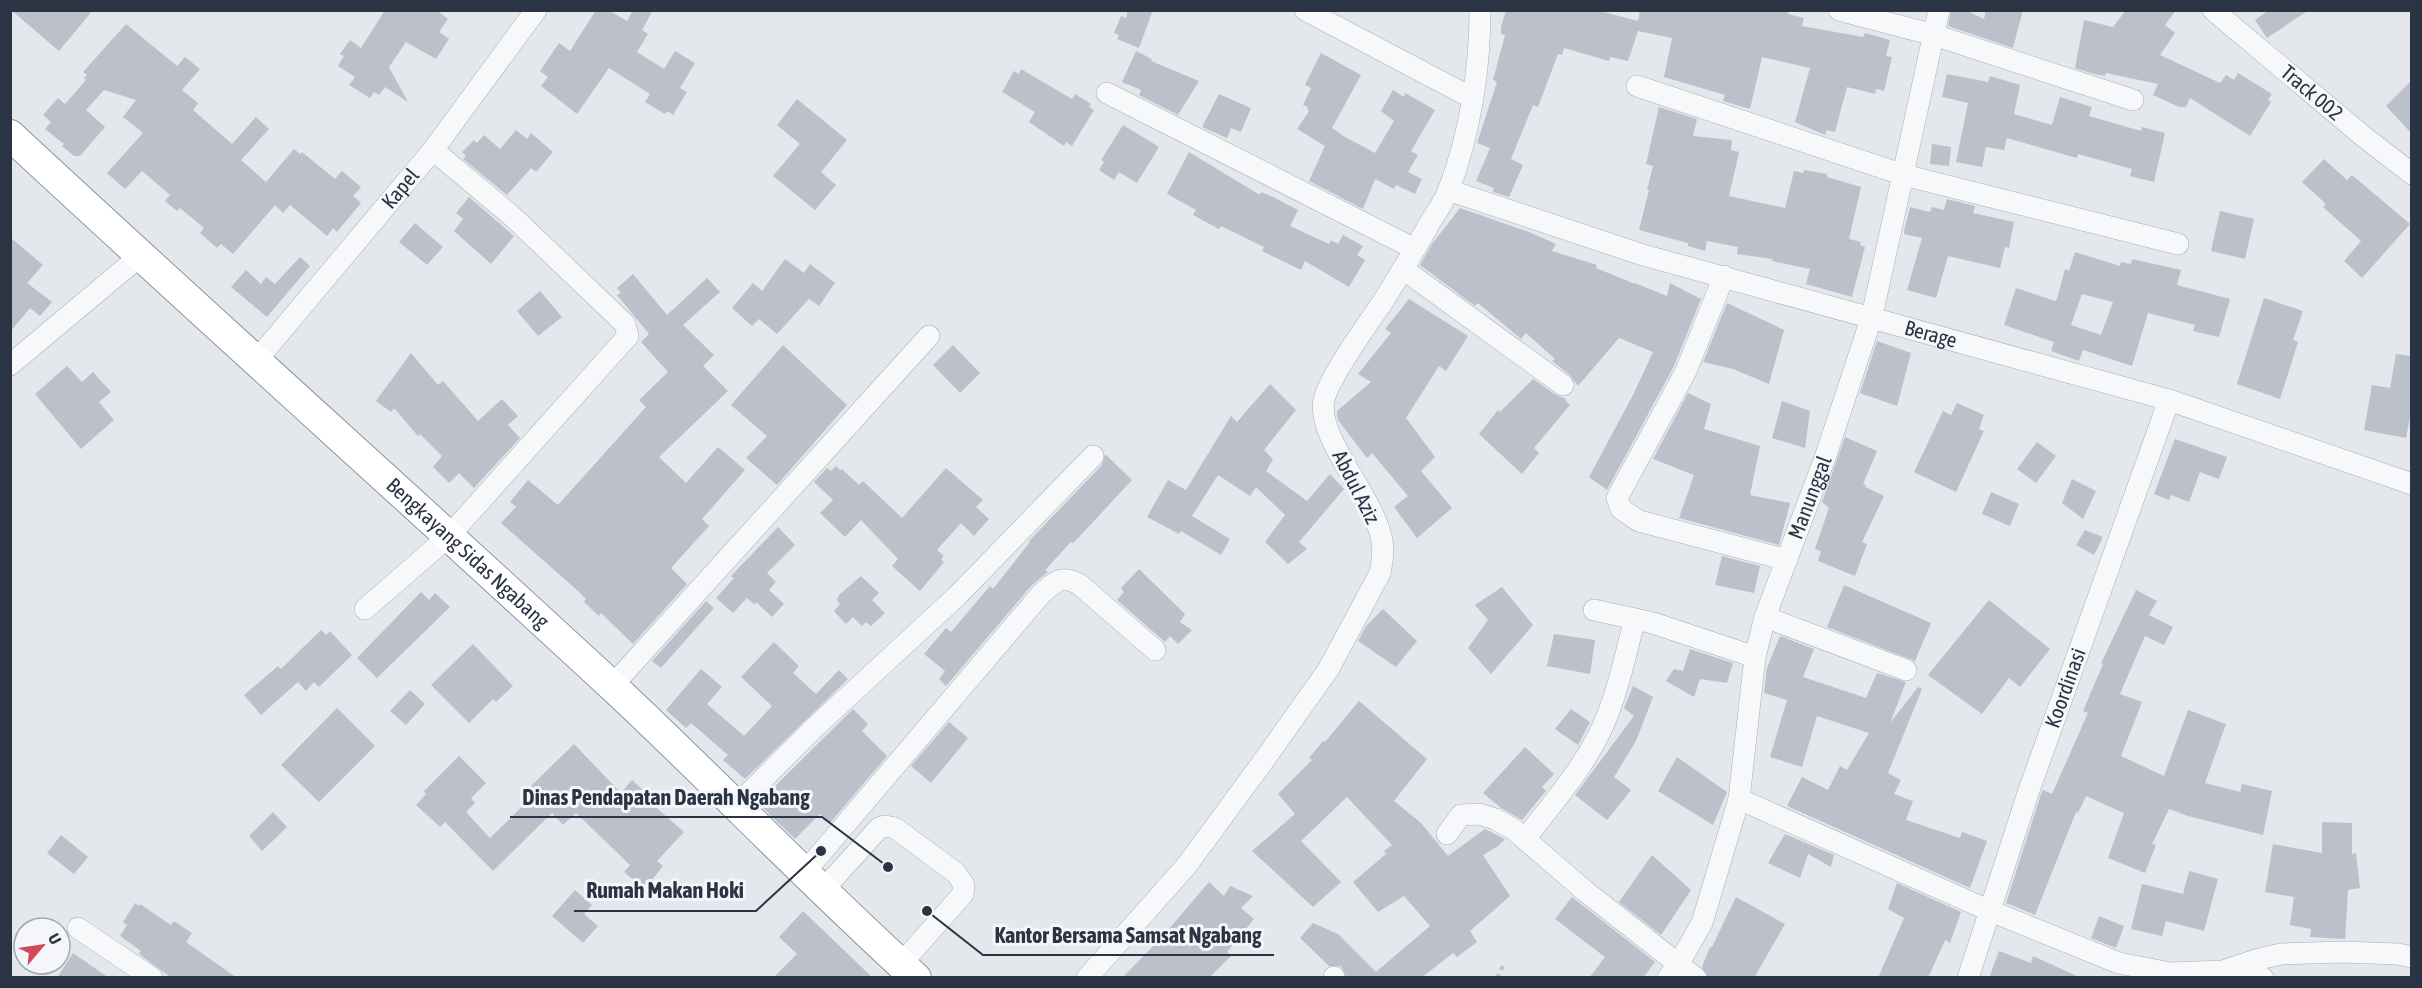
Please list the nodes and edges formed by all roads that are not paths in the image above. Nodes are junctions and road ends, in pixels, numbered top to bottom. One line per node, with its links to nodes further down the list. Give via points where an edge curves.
1 (536, 10): 13 (street, Kapel)
2 (1305, 10): 10 (street)
3 (1480, 10): 10 (street, Abdul Aziz)
4 (1839, 10): 7 (street)
5 (1939, 10): 7 (street, Manunggal)
6 (2213, 10): 14 (street, Track 002)
7 (1934, 35): 11 (street); 15 (street, Manunggal)
8 (1637, 86): 15 (street)
9 (1107, 93): 18 (street)
10 (1472, 98): 16 (street, Abdul Aziz)
11 (2133, 100)
12 (10, 135): 19 (highway, Bengkayang Sidas Ngabang)
13 (434, 150): 24 (street, Kapel); 30 (street, via 565,265 628,330 624,343)
14 (2412, 174)
15 (1904, 175): 17 (street); 22 (street, Manunggal)
16 (1448, 190): 18 (street, Abdul Aziz); 21 (street, Berage, via 1643,255)
17 (2178, 244)
18 (1415, 249): 20 (street, Abdul Aziz)
19 (140, 256): 24 (highway, Bengkayang Sidas Ngabang); 25 (street)
20 (1403, 269): 26 (street); 52 (street, Abdul Aziz, via 1324,400 1325,423 1370,505 1382,540 1380,573 1328,670 1262,763 1187,865)
21 (1724, 276): 22 (street, Berage); 31 (street, via 1686,371 1617,498 1621,509 1640,521)
22 (1872, 316): 27 (street, Berage); 31 (street, Manunggal)
23 (929, 336): 39 (street)
24 (256, 361): 30 (highway, Bengkayang Sidas Ngabang)
25 (10, 365)
26 (1563, 385)
27 (2169, 400): 29 (street, Berage); 45 (street, Koordinasi)
28 (1093, 456): 41 (street, via 957,596)
29 (2412, 484)
30 (448, 537): 32 (street); 39 (highway, Bengkayang Sidas Ngabang)
31 (1787, 560): 34 (street, Manunggal)
32 (364, 609)
33 (1594, 610): 35 (street)
34 (1765, 617): 37 (street, Manunggal); 38 (street)
35 (1635, 619): 37 (street); 43 (street, via 1601,730)
36 (1155, 650): 44 (street, via 1079,584 1060,579 1042,593)
37 (1755, 657): 40 (street, Manunggal)
38 (1906, 670)
39 (612, 686): 41 (highway, Bengkayang Sidas Ngabang)
40 (1739, 799): 45 (street); 48 (street, Manunggal, via 1702,923)
41 (736, 805): 44 (highway, Bengkayang Sidas Ngabang)
42 (1447, 834): 43 (street, via 1455,820 1469,813 1496,819)
43 (1525, 839): 48 (street)
44 (813, 882): 49 (highway, Bengkayang Sidas Ngabang); 49 (street, via 885,826 895,828 956,873 964,885 963,894)
45 (1988, 910): 50 (street, via 2119,963 2170,974); 54 (street, Koordinasi)
46 (78, 928): 51 (street)
47 (2412, 957): 50 (street, via 2342,952 2281,954)
48 (1674, 970): 53 (street)
49 (909, 971)
50 (2228, 972): 55 (street)
51 (152, 978)
52 (1087, 978)
53 (1696, 978)
54 (1968, 978)
55 (2264, 978)

